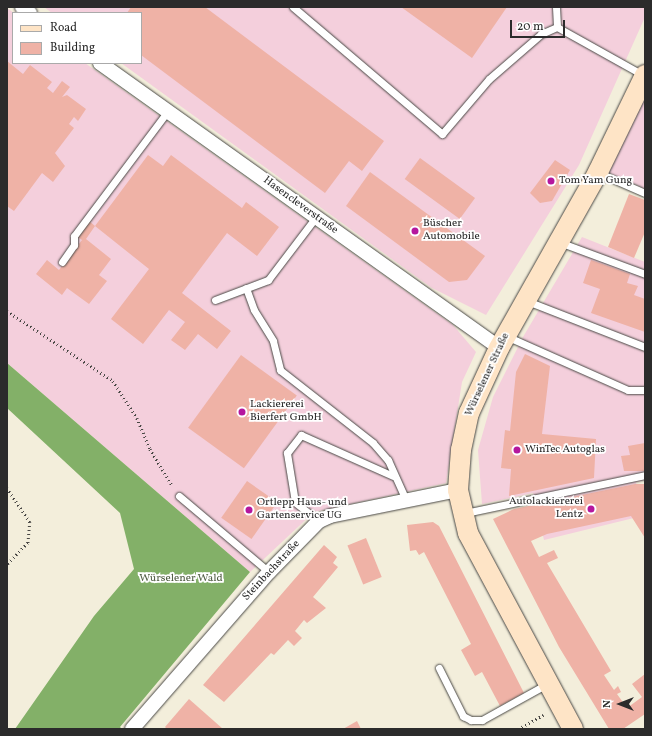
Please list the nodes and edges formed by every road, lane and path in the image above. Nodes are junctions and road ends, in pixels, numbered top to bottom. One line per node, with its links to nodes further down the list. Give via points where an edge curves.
1 (293, 7): 3 (lane, via 442,134 490,79 541,34)
2 (556, 7): 3 (lane)
3 (557, 26): 5 (lane)
4 (101, 64): 6 (street, Hasencleverstraße)
5 (645, 76): 7 (main road, Würselener Straße)
6 (168, 112): 9 (street, Hasencleverstraße); 11 (lane, via 74,236 74,245)
7 (598, 172): 8 (lane); 10 (main road, Würselener Straße)
8 (645, 193)
9 (316, 217): 13 (lane, via 268,280); 17 (street, Hasencleverstraße)
10 (559, 242): 12 (lane); 15 (main road, Würselener Straße)
11 (62, 262)
12 (645, 274)
13 (246, 288): 14 (lane); 20 (lane, via 254,310 273,341 280,370 373,443 388,460)
14 (215, 300)
15 (525, 300): 17 (main road, Würselener Straße); 18 (lane)
16 (7, 311): 24 (path, via 112,381)
17 (503, 342): 19 (lane, via 628,390); 23 (main road, Würselener Straße, via 469,413)
18 (645, 347)
19 (645, 390)
20 (393, 476): 25 (lane); 27 (lane, via 301,435 286,453 295,502)
21 (645, 476): 26 (lane)
22 (7, 488): 28 (path, via 30,522 28,542)
23 (458, 490): 25 (street, Steinbachstraße); 26 (main road, Würselener Straße)
24 (179, 496): 29 (lane)
25 (406, 500): 27 (street, Steinbachstraße, via 330,516)
26 (463, 514): 31 (main road, Würselener Straße, via 478,558)
27 (319, 522): 29 (street, Steinbachstraße)
28 (7, 565)
29 (269, 572): 33 (street, Steinbachstraße)
30 (439, 668): 31 (lane, via 463,716 472,720 482,720)
31 (548, 684): 35 (main road, Würselener Straße)
32 (532, 721): 34 (path)
33 (133, 729)
34 (518, 729)
35 (572, 729)

